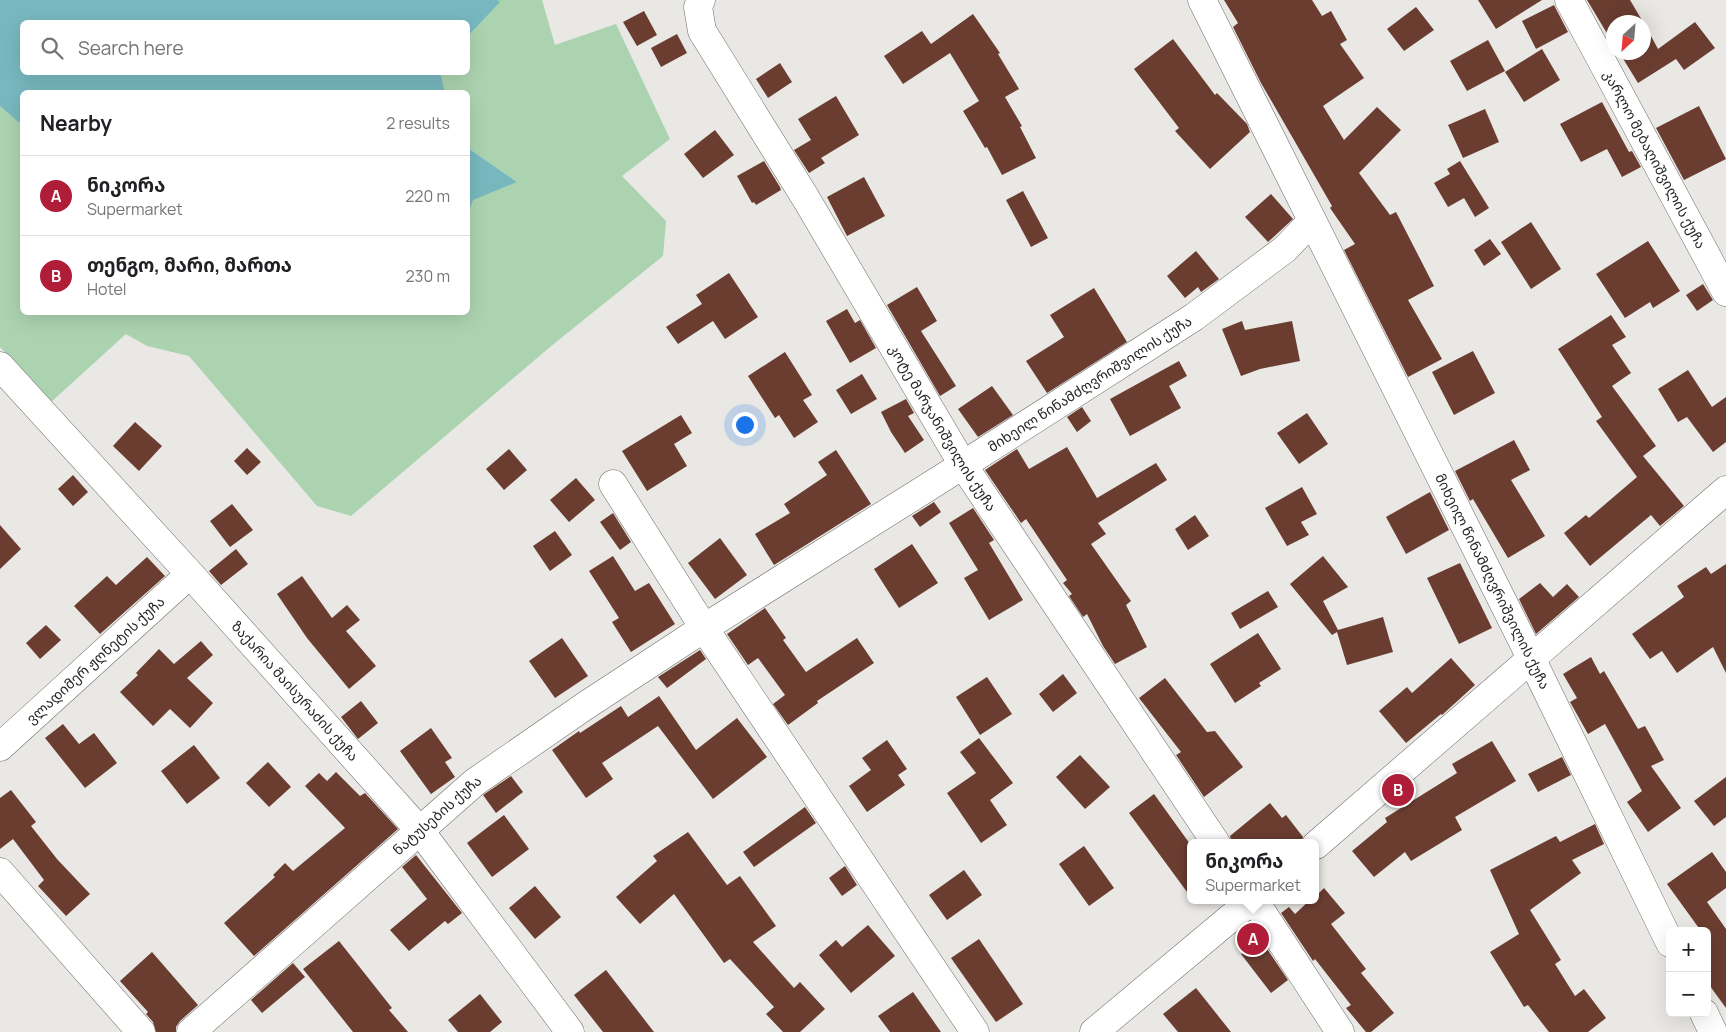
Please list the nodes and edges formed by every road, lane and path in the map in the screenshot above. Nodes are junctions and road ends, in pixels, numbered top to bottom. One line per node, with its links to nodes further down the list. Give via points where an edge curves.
1 (701, 0): 7 (street, კოტე მარჯანიშვილის ქუჩა, via 698,7 702,31)
2 (1202, 0): 4 (street, მიხეილ წინამძღვრიშვილის ქუჩა)
3 (1569, 0): 5 (street, კარლო მებაღიშვილის ქუჩა)
4 (1312, 221): 7 (street, მიხეილ წინამძღვრიშვილის ქუჩა, via 1285,249 1194,317); 12 (street, მიხეილ წინამძღვრიშვილის ქუჩა)
5 (1726, 292)
6 (0, 366): 10 (street, ზაქარია მაისურაძის ქუჩა)
7 (963, 465): 11 (street, მიხეილ წინამძღვრიშვილის ქუჩა); 15 (street, კოტე მარჯანიშვილის ქუჩა)
8 (613, 484): 11 (street)
9 (1726, 490): 12 (street)
10 (190, 574): 13 (street, ვლადიმერ ჟღნეტის ქუჩა); 14 (street, ზაქარია მაისურაძის ქუჩა)
11 (704, 628): 14 (street, ნატუსების ქუჩა, via 475,782); 25 (street)
12 (1531, 658): 16 (street); 20 (street, მიხეილ წინამძღვრიშვილის ქუჩა)
13 (0, 747)
14 (421, 832): 23 (street, ნატუსების ქუჩა); 24 (street, ზაქარია მაისურაძის ქუჩა)
15 (1213, 839)
16 (1319, 842)
17 (0, 872): 22 (street)
18 (1248, 904): 26 (street)
19 (1256, 904): 27 (street)
20 (1666, 935)
21 (1706, 1017): 28 (street)
22 (141, 1032)
23 (191, 1032)
24 (570, 1032)
25 (975, 1032)
26 (1094, 1032)
27 (1340, 1032)
28 (1713, 1032)

